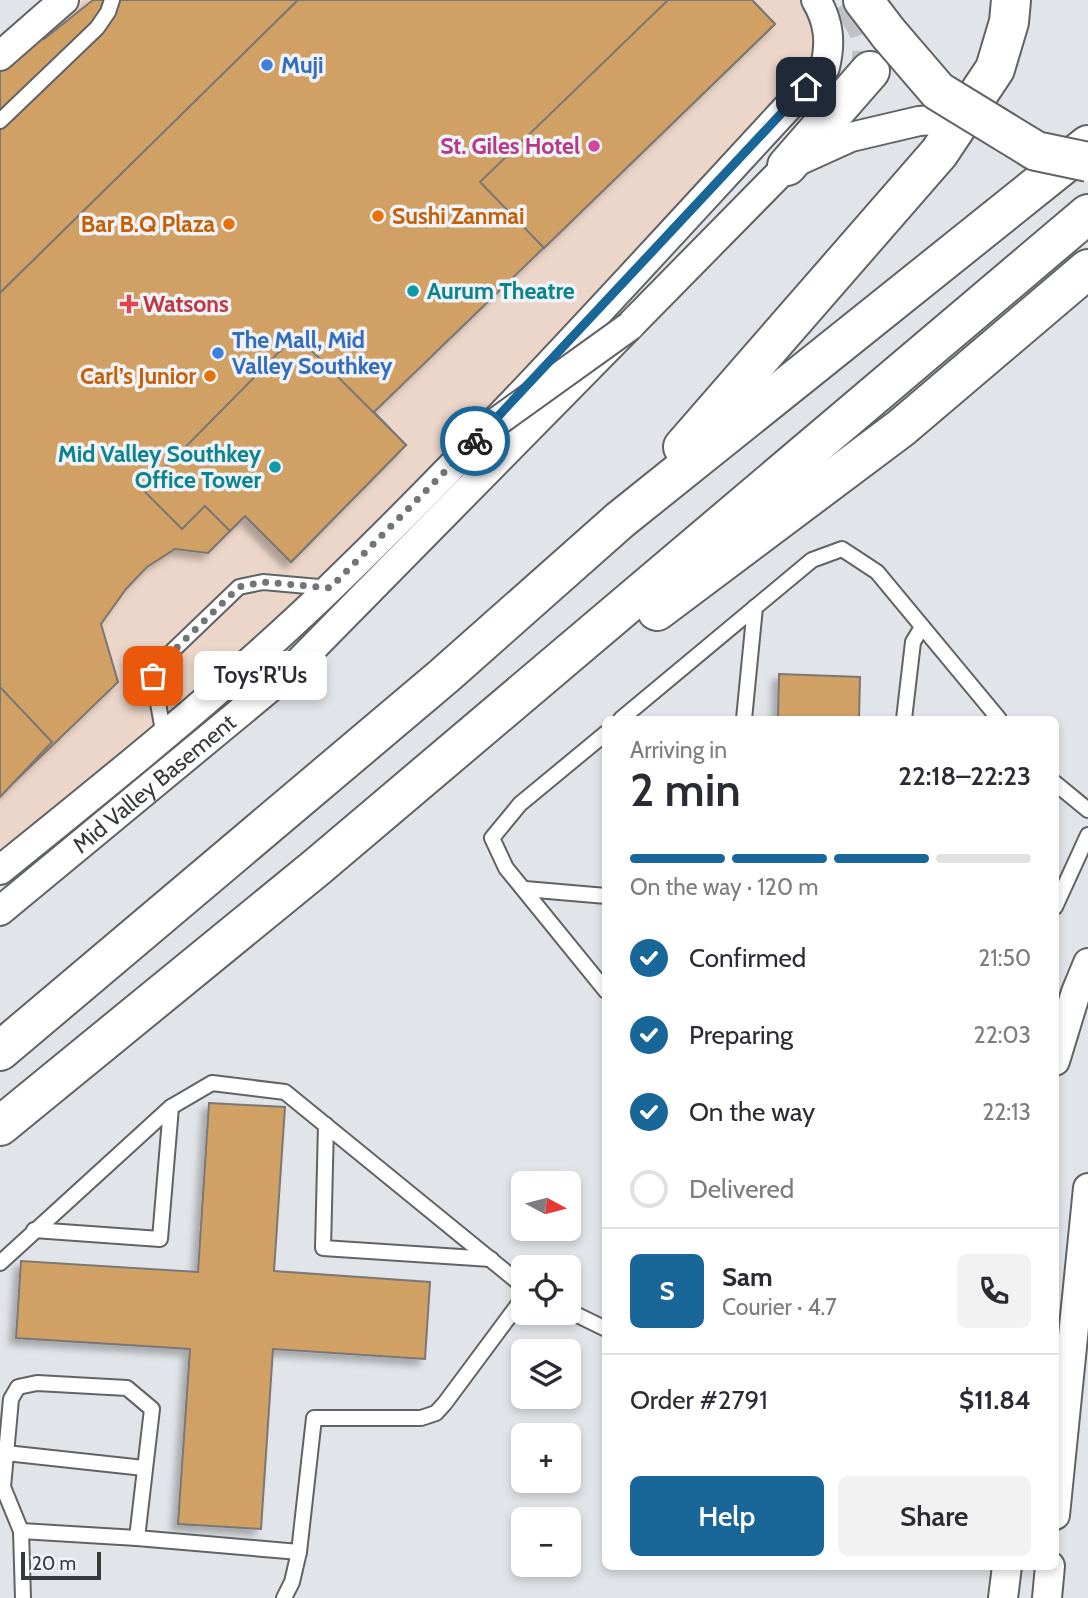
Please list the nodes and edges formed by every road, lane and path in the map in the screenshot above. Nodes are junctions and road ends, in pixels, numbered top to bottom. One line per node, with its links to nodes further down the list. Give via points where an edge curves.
1 (64, 0): 6 (street)
2 (112, 0): 9 (lane, via 97,28)
3 (816, 0): 16 (street, bridge, via 825,15 830,47 825,67)
4 (863, 0): 11 (highway, bridge, via 938,91 1036,151)
5 (1011, 0): 8 (highway, via 995,69)
6 (0, 56)
7 (870, 71): 12 (highway)
8 (962, 118): 12 (street, via 919,121 851,137); 17 (highway, via 939,153)
9 (0, 121)
10 (1088, 145): 17 (highway)
11 (1088, 162)
12 (787, 166): 15 (street)
13 (1088, 215): 30 (highway)
14 (1088, 269): 30 (highway, via 901,428)
15 (630, 326): 16 (street, bridge); 35 (street, Mid Valley Basement, via 289,672)
16 (488, 428): 18 (street)
17 (620, 520): 39 (highway)
18 (330, 588): 26 (street); 26 (lane, via 263,582 239,587 153,676)
19 (755, 607): 20 (lane, via 812,560 842,549 877,572); 21 (lane); 22 (lane)
20 (922, 627): 23 (lane, via 914,642); 24 (lane)
21 (625, 716)
22 (744, 716)
23 (904, 716)
24 (996, 716)
25 (602, 736): 32 (lane, via 520,804 492,838 506,868)
26 (164, 738): 31 (street)
27 (1059, 786): 28 (lane)
28 (1088, 810)
29 (1088, 835): 34 (lane)
30 (317, 867): 42 (highway)
31 (0, 870)
32 (524, 890): 33 (lane); 37 (lane)
33 (602, 896)
34 (1059, 898)
35 (0, 911)
36 (1088, 963): 38 (street)
37 (602, 986)
38 (1059, 1048)
39 (0, 1051)
40 (171, 1107): 41 (lane, via 212,1083 285,1092); 44 (lane); 44 (lane, via 160,1239)
41 (326, 1125): 45 (lane); 45 (lane, via 323,1248)
42 (0, 1126)
43 (1088, 1188): 51 (street)
44 (34, 1230): 46 (lane)
45 (491, 1259): 47 (lane)
46 (0, 1263)
47 (511, 1276)
48 (511, 1314): 57 (lane, via 436,1413 421,1418 314,1418)
49 (581, 1317): 50 (lane)
50 (602, 1327)
51 (1079, 1369): 54 (street)
52 (6, 1453): 53 (lane); 53 (lane, via 11,1399 18,1387 37,1383 127,1388 152,1409); 55 (lane, via 3,1487)
53 (144, 1468): 56 (lane)
54 (1059, 1491)
55 (21, 1531): 56 (lane); 60 (lane)
56 (137, 1538): 57 (lane)
57 (299, 1552): 61 (lane)
58 (1006, 1570): 62 (street)
59 (1050, 1570): 63 (street)
60 (23, 1598)
61 (284, 1598)
62 (1003, 1598)
63 (1047, 1598)

